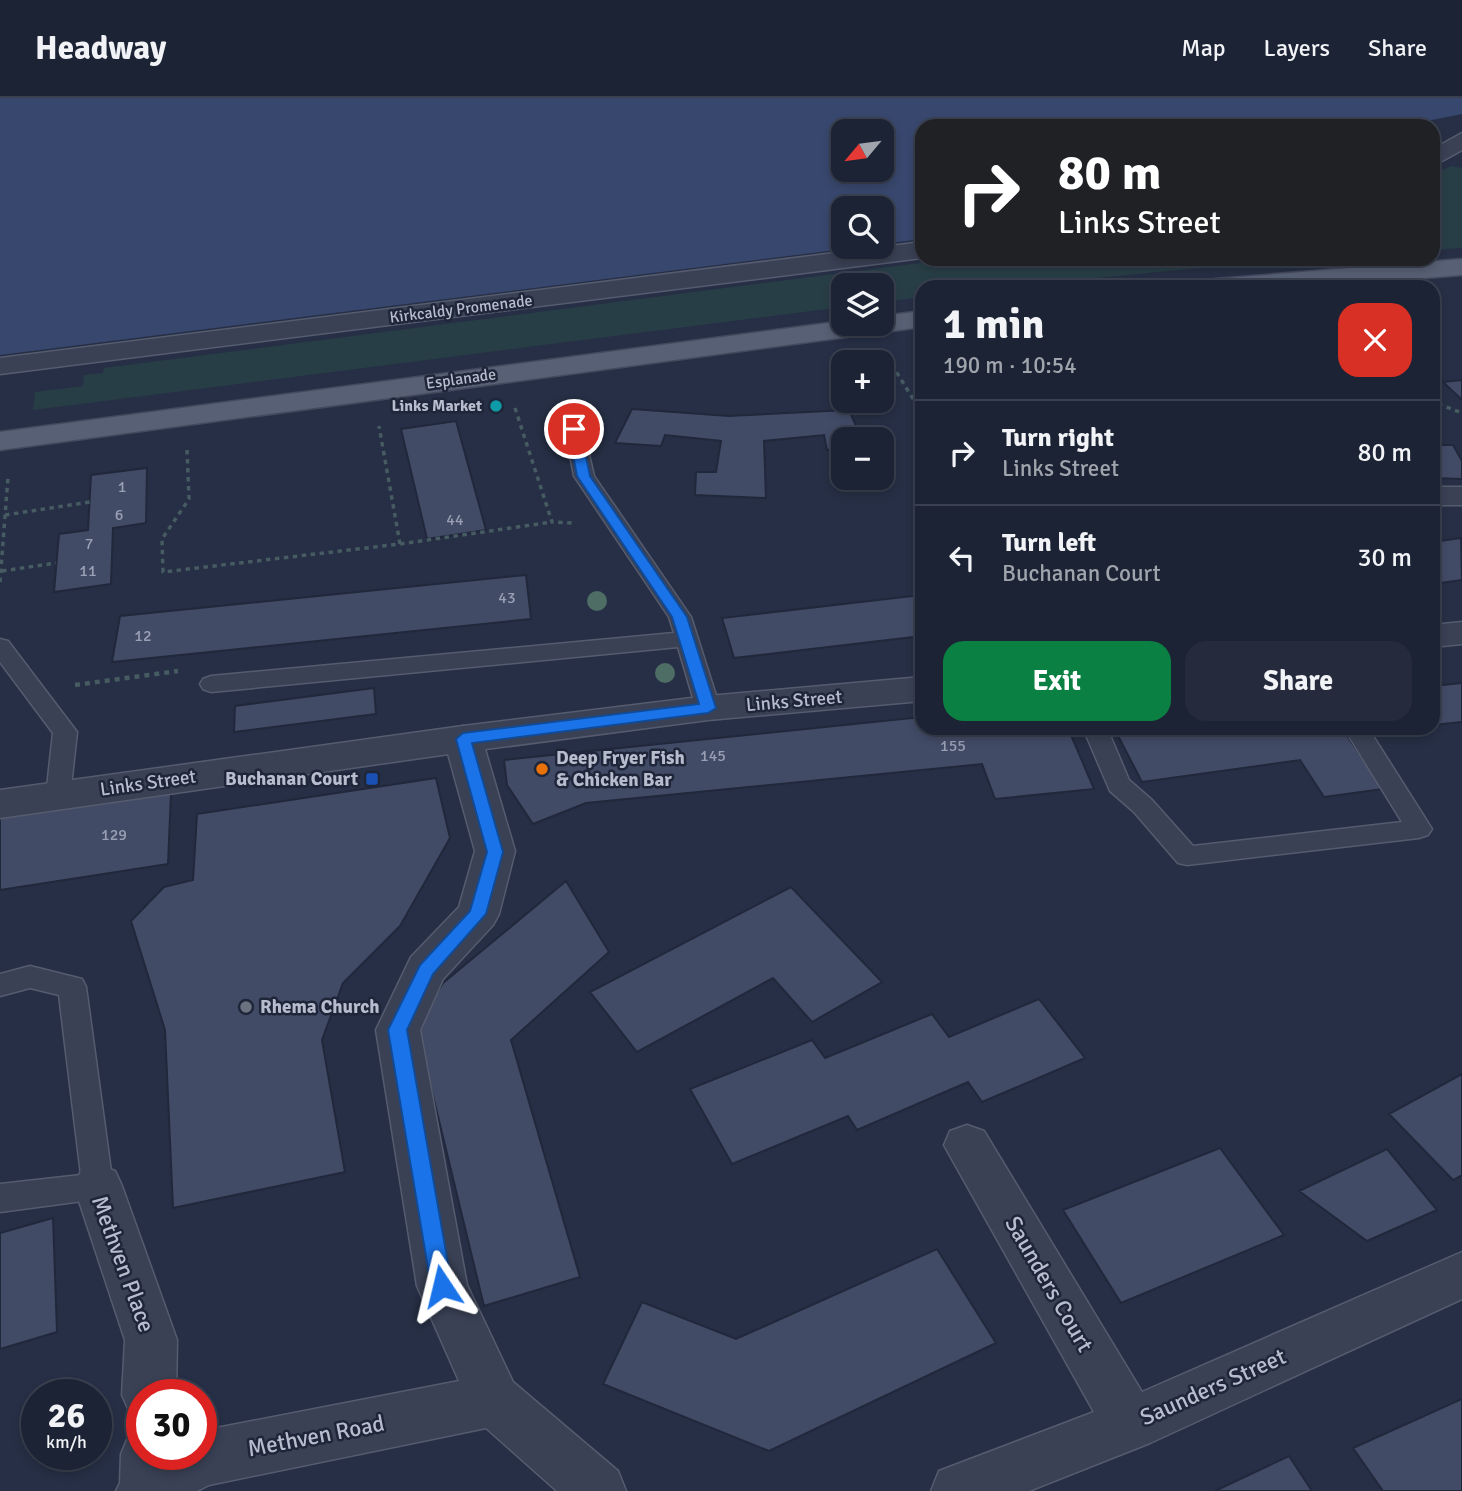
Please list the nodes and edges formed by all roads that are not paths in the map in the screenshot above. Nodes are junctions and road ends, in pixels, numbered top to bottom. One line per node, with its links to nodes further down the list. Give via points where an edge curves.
1 (1462, 140): 2 (street)
2 (1440, 154)
3 (915, 251): 7 (street, Kirkcaldy Promenade)
4 (1462, 267): 5 (main road)
5 (1302, 280)
6 (915, 320): 9 (main road, Esplanade)
7 (0, 366)
8 (574, 429): 14 (lane, via 584,476 680,617)
9 (0, 441)
10 (1440, 496): 11 (street)
11 (1462, 496)
12 (1462, 633): 13 (street)
13 (1440, 635)
14 (686, 639): 16 (lane); 18 (lane)
15 (0, 646): 22 (lane, via 65,732)
16 (211, 684)
17 (915, 690): 18 (street, Links Street)
18 (708, 708): 21 (street, Links Street)
19 (1098, 735): 20 (lane, via 1119,785 1187,856 1419,829)
20 (1360, 735)
21 (463, 739): 22 (street, Links Street); 30 (street, via 495,852 478,914 426,970 398,1030 442,1286)
22 (58, 796): 23 (street, Links Street)
23 (0, 804)
24 (0, 985): 26 (lane, via 30,977 72,988)
25 (967, 1145): 31 (street, Saunders Court)
26 (98, 1186): 27 (lane, Methven Place); 29 (street, Methven Place, via 150,1340)
27 (0, 1198)
28 (1462, 1275): 31 (street, Saunders Street)
29 (149, 1379)
30 (494, 1400): 32 (street, Methven Road, via 200,1459); 33 (street)
31 (1131, 1423): 34 (street, Saunders Street)
32 (146, 1478)
33 (598, 1491)
34 (960, 1491)

